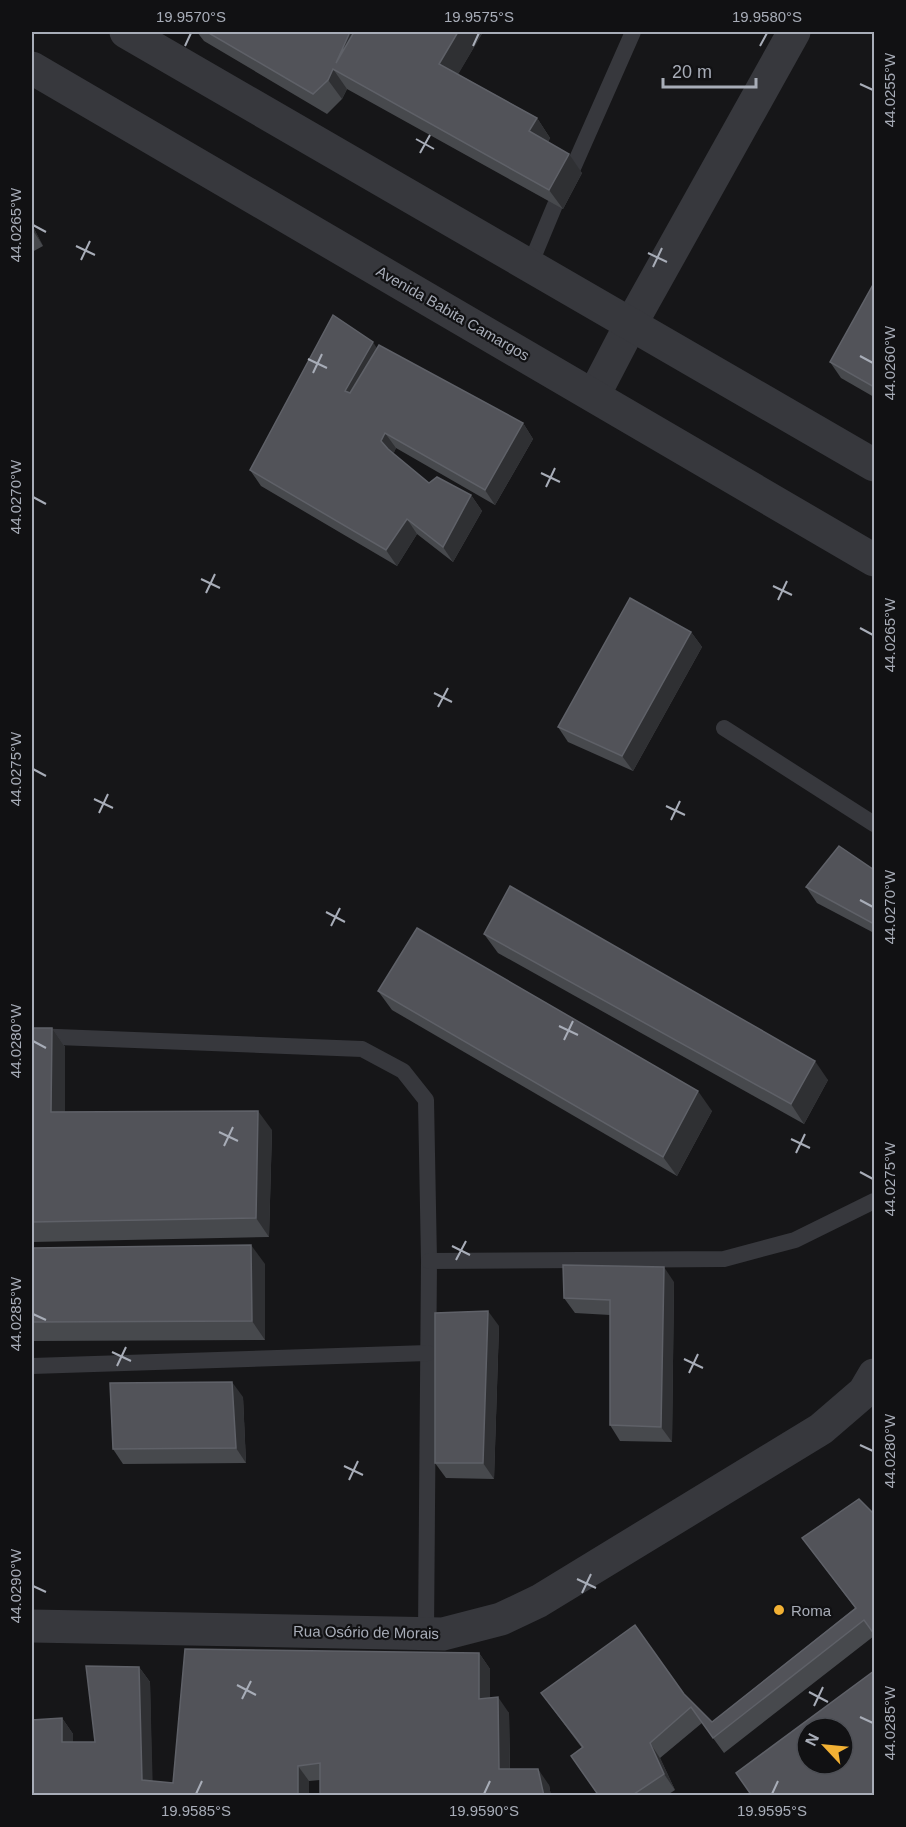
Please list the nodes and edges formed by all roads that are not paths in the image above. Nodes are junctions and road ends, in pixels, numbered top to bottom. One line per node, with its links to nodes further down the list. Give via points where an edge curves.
1 (126, 32): 7 (street)
2 (633, 32): 5 (lane)
3 (794, 32): 8 (street)
4 (32, 68): 9 (street, Avenida Babita Camargos)
5 (573, 168)
6 (555, 205): 7 (lane)
7 (530, 265): 8 (street)
8 (632, 324): 9 (street); 10 (street)
9 (594, 395): 11 (street, Avenida Babita Camargos)
10 (874, 465)
11 (874, 560)
12 (724, 728): 13 (lane)
13 (874, 824)
14 (32, 1036): 16 (lane, via 362,1049 404,1071 426,1100)
15 (874, 1201): 16 (lane, via 795,1240 724,1258)
16 (429, 1261): 17 (lane)
17 (428, 1353): 18 (lane); 21 (lane)
18 (32, 1366)
19 (874, 1375): 21 (street, Rua Osório de Morais, via 864,1392 821,1429 539,1601 501,1619 443,1634)
20 (32, 1626): 21 (street, Rua Osório de Morais)
21 (426, 1633)

